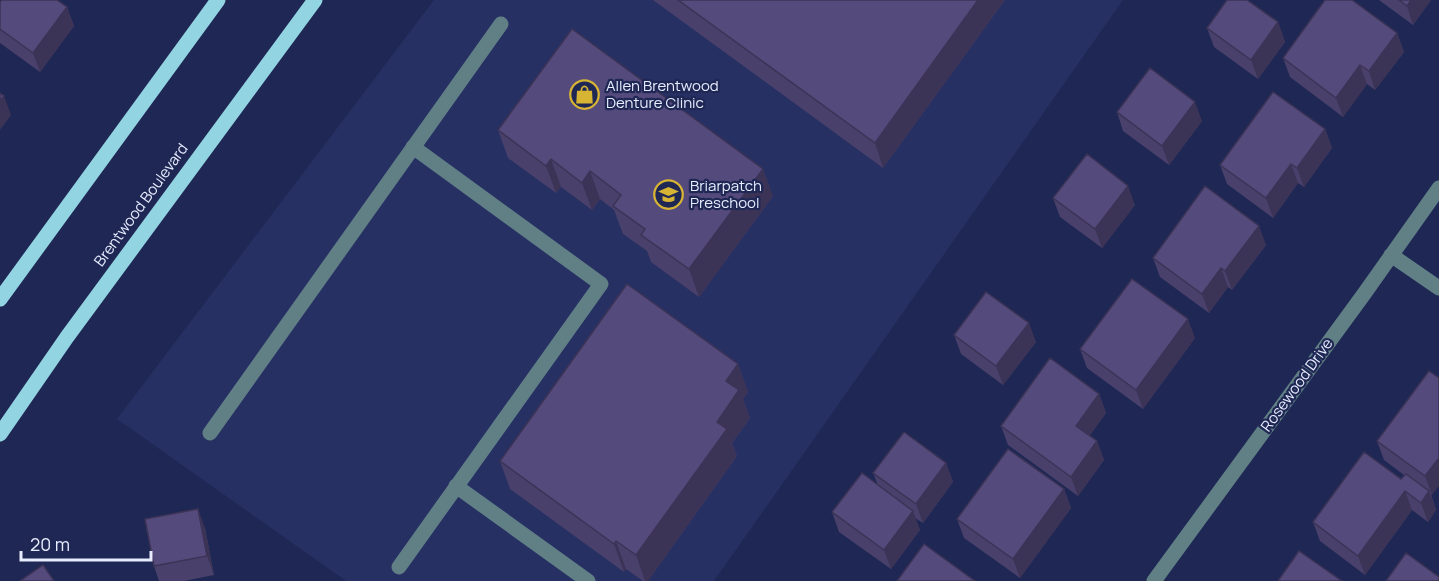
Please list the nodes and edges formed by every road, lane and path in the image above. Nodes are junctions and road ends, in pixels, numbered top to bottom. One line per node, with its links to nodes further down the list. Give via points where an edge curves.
1 (218, 0): 8 (main road)
2 (315, 0): 9 (main road, Brentwood Boulevard)
3 (501, 24): 4 (street)
4 (413, 147): 10 (street); 11 (street, via 601,284)
5 (1439, 188): 6 (street, Rosewood Drive)
6 (1391, 255): 7 (street); 14 (street, Rosewood Drive)
7 (1439, 288)
8 (0, 299)
9 (0, 434)
10 (210, 434)
11 (456, 486): 12 (street); 13 (street)
12 (399, 567)
13 (588, 581)
14 (1154, 581)

